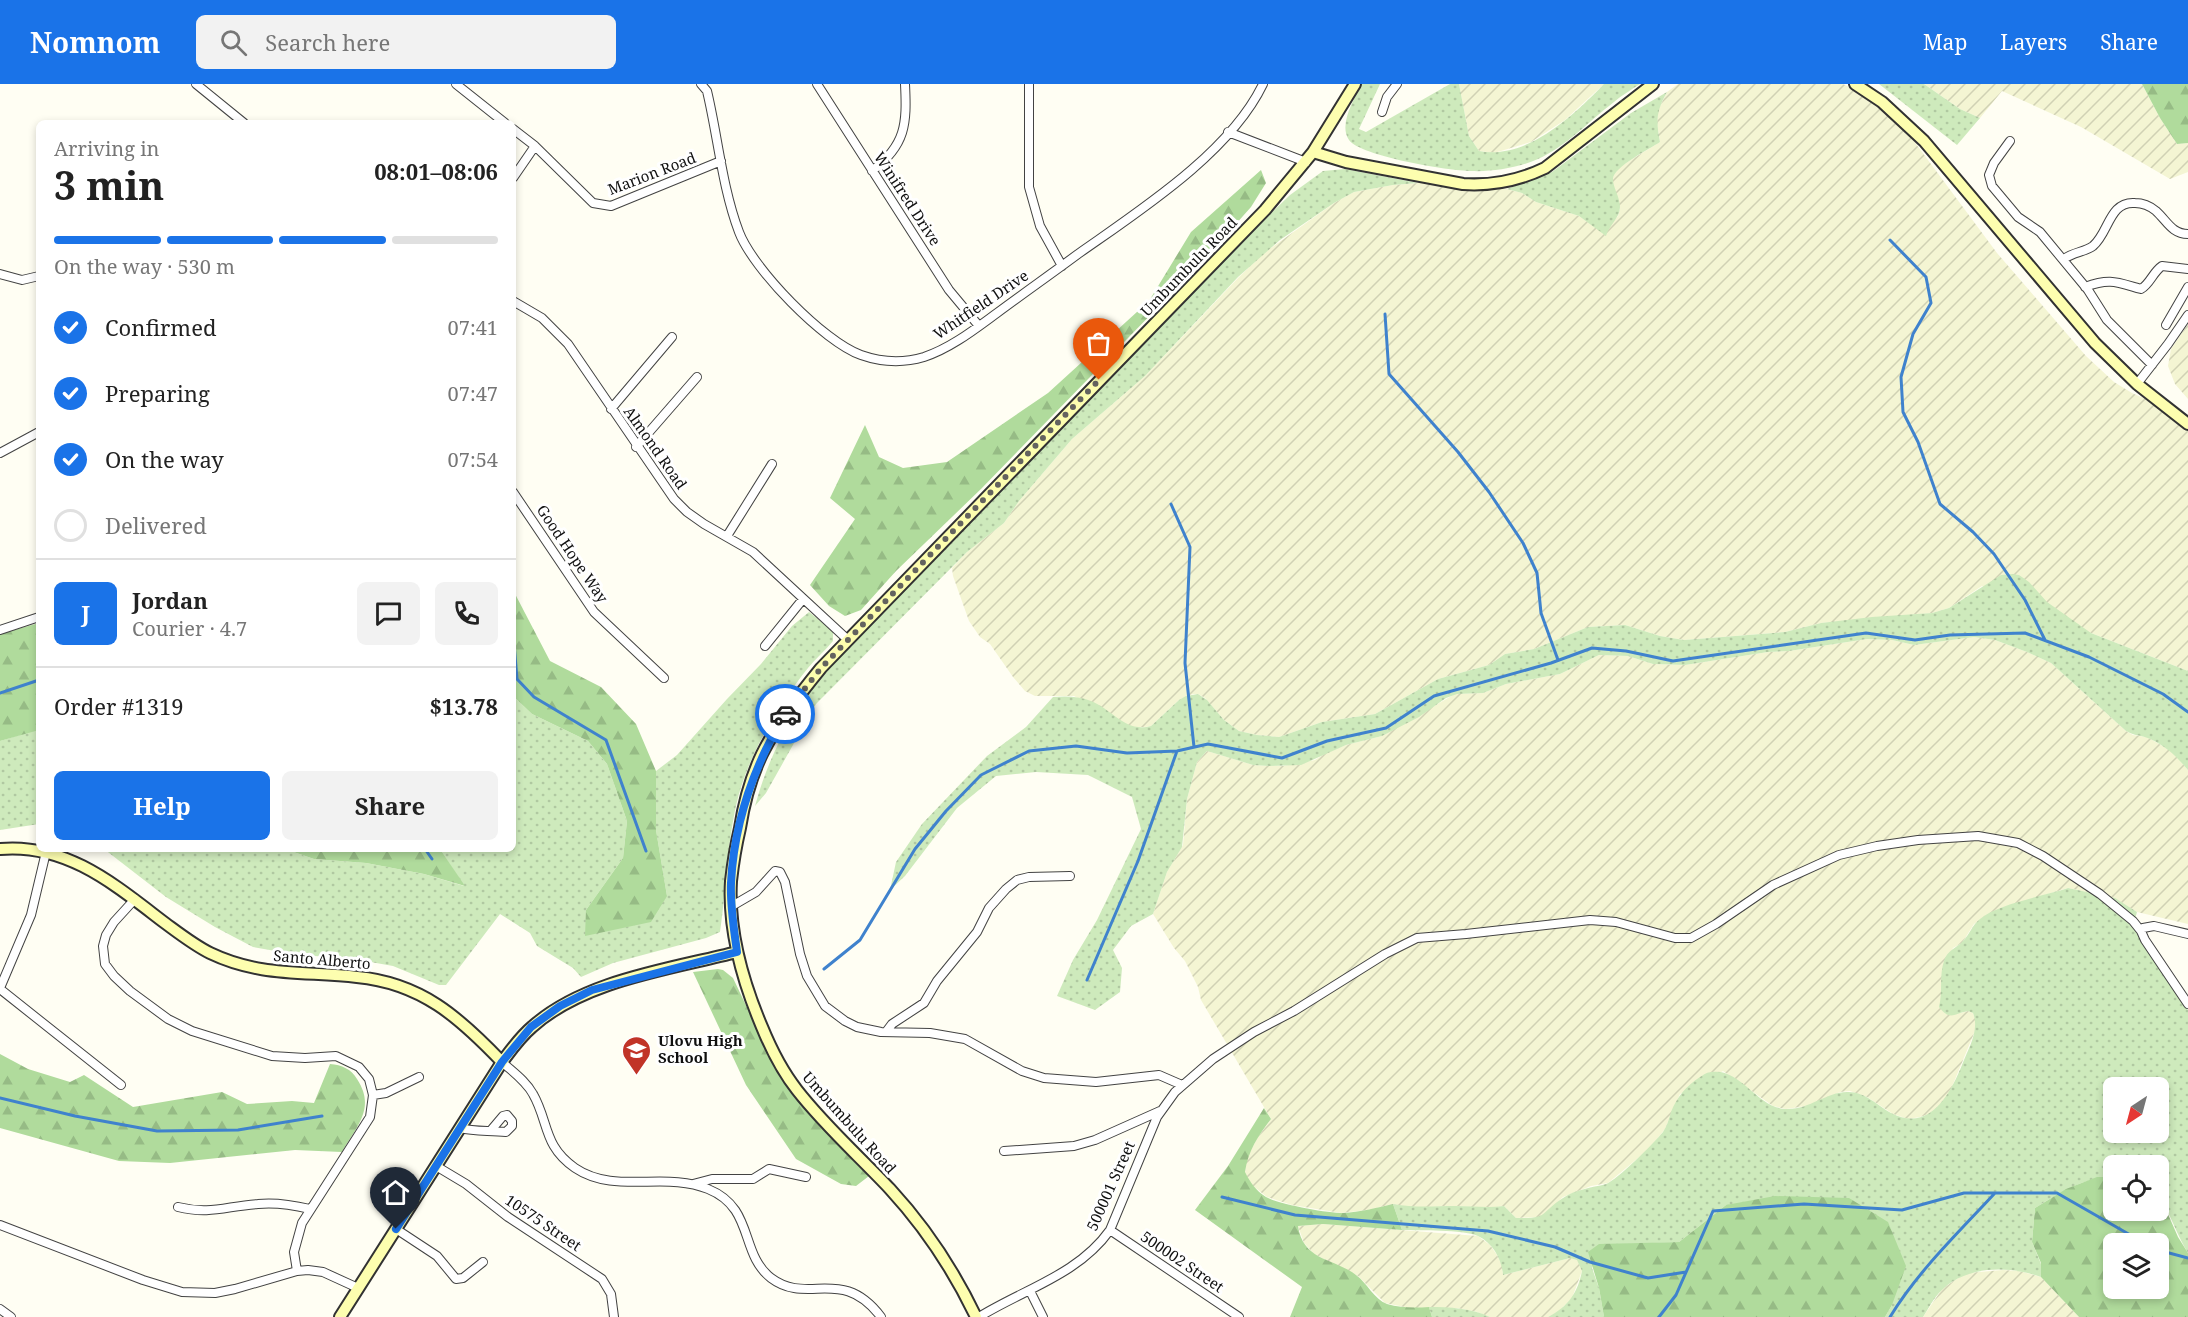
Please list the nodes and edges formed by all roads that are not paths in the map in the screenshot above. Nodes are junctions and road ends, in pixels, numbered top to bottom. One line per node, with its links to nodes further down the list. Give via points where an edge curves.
1 (196, 84): 13 (street)
2 (456, 84): 14 (street)
3 (701, 84): 20 (street, Whitfield Drive, via 707,91)
4 (817, 84): 22 (street, Winifred Drive)
5 (905, 84): 22 (street, via 907,112 900,142)
6 (1030, 84): 26 (street, via 1029,187 1040,226)
7 (1263, 84): 16 (street, Whitfield Drive, via 1250,108)
8 (1355, 84): 19 (main road, Umbumbulu Road)
9 (1397, 84): 12 (street)
10 (1653, 84): 19 (main road, via 1545,168 1503,183 1463,184)
11 (1855, 84): 39 (main road, via 1882,102 1924,141 2094,343)
12 (1382, 112)
13 (240, 120)
14 (502, 120)
15 (516, 131): 18 (street, Marion Road)
16 (1228, 132): 21 (street); 26 (street, Whitfield Drive, via 1165,191)
17 (2010, 141): 25 (street, via 1989,175 1992,186 2018,217 2040,232)
18 (535, 146): 20 (street, Marion Road, via 586,198 600,206 611,206); 23 (street)
19 (1313, 152): 21 (main road, Umbumbulu Road)
20 (721, 161): 35 (street, Whitfield Drive, via 739,233 752,258 789,300 838,342 880,361 904,361 941,350)
21 (1306, 162): 51 (main road, Umbumbulu Road, via 1265,210)
22 (872, 171): 35 (street, Winifred Drive, via 949,290)
23 (516, 174)
24 (2188, 234): 25 (street, via 2174,231 2150,207 2126,203 2118,207 2094,244)
25 (2064, 259): 30 (street)
26 (1062, 266): 35 (street, Whitfield Drive)
27 (2188, 269): 30 (street, via 2162,266 2141,289 2103,281)
28 (0, 274): 29 (street, via 22,280)
29 (36, 277)
30 (2085, 287): 37 (street, via 2106,320)
31 (2188, 287): 34 (street)
32 (516, 303): 40 (street, Almond Road, via 555,329)
33 (2188, 315): 37 (street)
34 (2166, 324)
35 (979, 326)
36 (672, 337): 40 (street)
37 (2151, 365): 39 (street)
38 (697, 377): 43 (street)
39 (2137, 384): 41 (main road)
40 (611, 409): 43 (street, Almond Road)
41 (2188, 424)
42 (36, 434): 44 (street)
43 (636, 447): 47 (street, Almond Road, via 687,512)
44 (0, 453)
45 (772, 464): 47 (street)
46 (516, 496): 53 (street, Good Hope Way, via 594,612)
47 (727, 536): 48 (street, Almond Road, via 758,556)
48 (803, 599): 51 (street, Almond Road); 52 (street)
49 (36, 618): 50 (street)
50 (0, 630)
51 (848, 640): 59 (main road, Umbumbulu Road, via 786,712 762,755 742,812 732,872)
52 (765, 646)
53 (664, 678)
54 (0, 849): 55 (main road, Santo Alberto)
55 (36, 851)
56 (46, 852): 58 (main road, Santo Alberto, via 96,872); 63 (street, via 31,915)
57 (1070, 876): 65 (street, via 1029,877 1006,889 924,1003)
58 (135, 900): 66 (main road, Santo Alberto, via 196,946 239,965 272,972 359,977 412,991 453,1014); 70 (street, via 114,922 103,946 105,964 130,991 181,1027 224,1042 272,1056 346,1059 364,1072)
59 (732, 906): 62 (main road, Umbumbulu Road); 65 (street, via 756,892 775,871 780,872 800,954 817,995 845,1021)
60 (2141, 931): 61 (street, via 2151,926); 64 (street, 500001 Street); 69 (street, 500001 Street, via 2125,914 2062,867 2018,843 1978,836 1891,844 1839,855 1815,865 1763,891 1691,938 1590,920 1417,938 1254,1032)
61 (2188, 934)
62 (737, 952): 66 (main road, via 575,997 531,1027); 92 (main road, Umbumbulu Road, via 753,1007 779,1064 812,1108 926,1233)
63 (0, 988): 68 (street)
64 (2188, 1004)
65 (886, 1032): 69 (street, via 965,1039 1022,1071 1044,1078 1096,1082 1159,1075)
66 (502, 1062): 72 (main road); 77 (street, Santo Alberto, via 533,1093 546,1134 574,1168 611,1181)
67 (419, 1077): 70 (street)
68 (121, 1085)
69 (1182, 1085): 71 (street, 500001 Street)
70 (373, 1095): 79 (street, via 370,1117)
71 (1161, 1110): 74 (street, via 1074,1146); 82 (street, 500001 Street)
72 (460, 1128): 73 (street); 75 (main road)
73 (492, 1129)
74 (1004, 1151)
75 (436, 1166): 81 (main road); 90 (street, 10575 Street, via 602,1279 611,1294)
76 (807, 1177): 77 (street, via 769,1169 753,1179 712,1179)
77 (692, 1184): 91 (street, Santo Alberto, via 709,1189 731,1206 742,1221 757,1263 778,1283 795,1289 829,1287 853,1293)
78 (178, 1207): 79 (street, via 208,1212 273,1203)
79 (310, 1209): 84 (street, via 295,1242)
80 (0, 1225): 84 (street, via 182,1292 215,1293)
81 (396, 1229): 83 (street, via 437,1256 456,1279); 85 (main road)
82 (1110, 1230): 86 (street, 500001 Street, via 1084,1258); 94 (street, 500002 Street)
83 (483, 1262)
84 (297, 1271): 85 (street, via 323,1272)
85 (358, 1288): 89 (main road)
86 (1030, 1291): 92 (street, 500001 Street); 93 (street)
87 (0, 1309): 88 (street)
88 (11, 1317)
89 (340, 1317)
90 (614, 1317)
91 (881, 1317)
92 (977, 1317)
93 (1043, 1317)
94 (1239, 1317)

